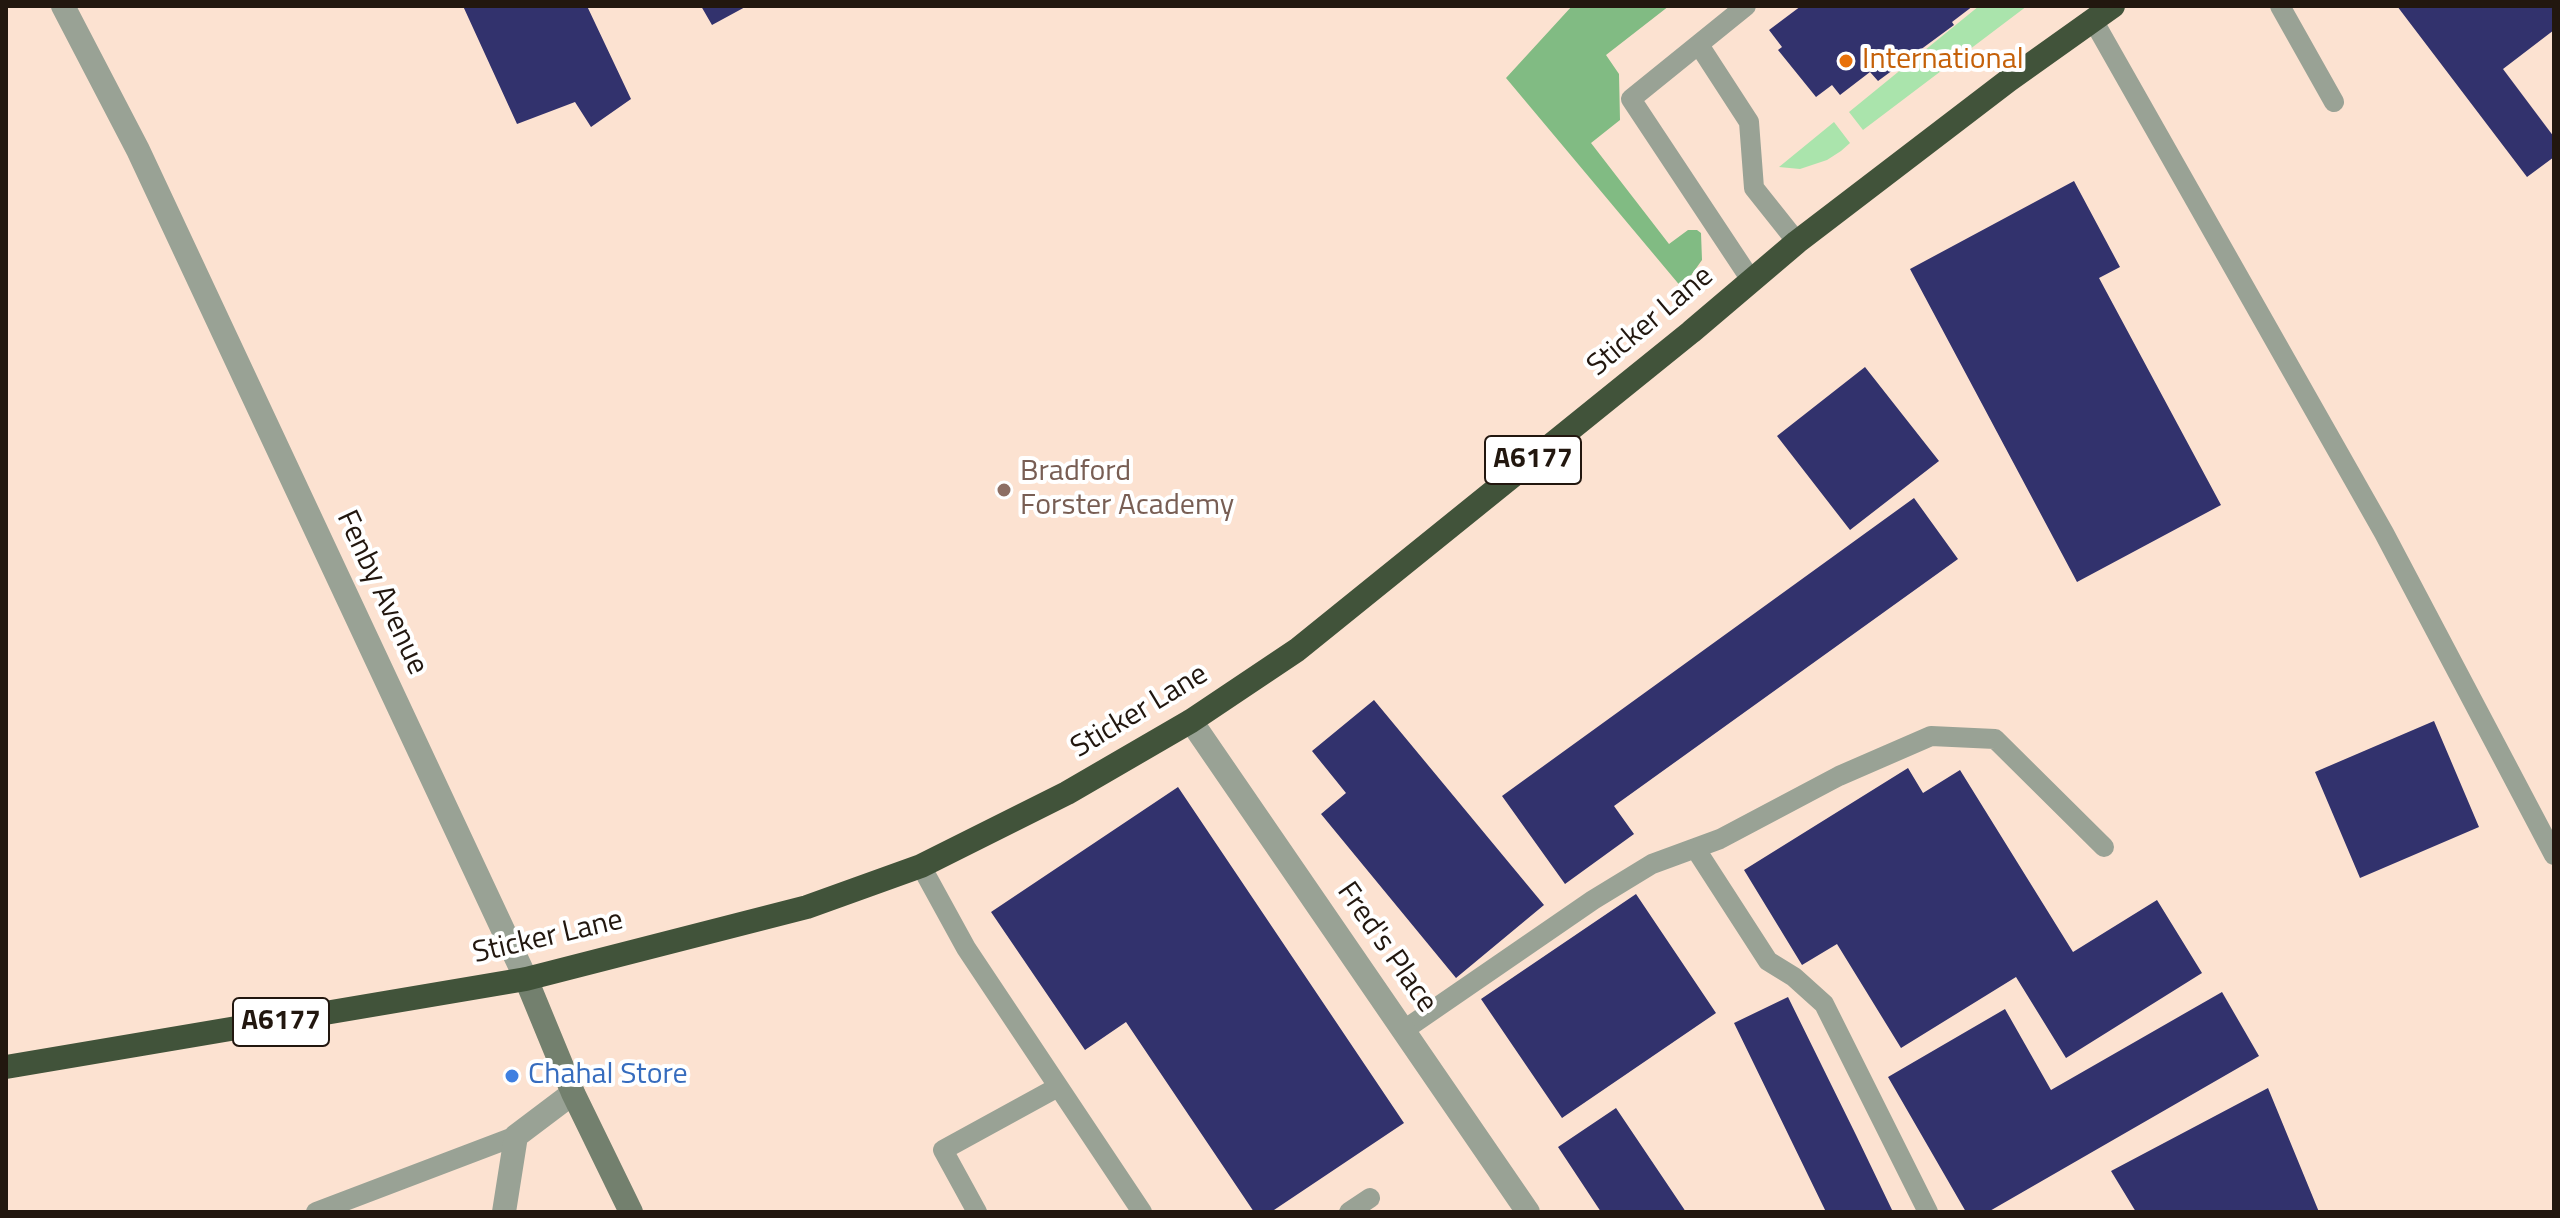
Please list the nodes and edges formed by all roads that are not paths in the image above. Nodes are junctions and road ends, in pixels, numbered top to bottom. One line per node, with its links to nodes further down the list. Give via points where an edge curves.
1 (63, 6): 15 (street, Fenby Avenue, via 138,150)
2 (1746, 6): 6 (lane)
3 (2113, 6): 5 (highway, Sticker Lane / A6177)
4 (2280, 6): 7 (lane)
5 (2093, 20): 8 (highway, Sticker Lane / A6177); 13 (lane, via 2384,533)
6 (1699, 45): 8 (lane, via 1749,122 1754,188); 9 (lane, via 1631,99)
7 (2334, 102)
8 (1797, 242): 9 (highway, Sticker Lane / A6177)
9 (1751, 280): 10 (highway, Sticker Lane / A6177, via 1297,650)
10 (1191, 721): 14 (highway, Sticker Lane / A6177, via 1067,793); 16 (street, Fred's Place)
11 (2104, 847): 12 (lane, via 1995,739 1931,736)
12 (1695, 848): 16 (lane, via 1652,864 1593,900); 29 (lane, via 1768,961 1824,1004)
13 (2554, 855)
14 (921, 866): 15 (highway, Sticker Lane / A6177, via 807,907); 18 (lane, via 966,948)
15 (526, 979): 17 (highway, Sticker Lane / A6177); 19 (street, Fenby Avenue)
16 (1404, 1030): 28 (street, Fred's Place)
17 (6, 1067)
18 (1058, 1087): 25 (lane, via 943,1150); 26 (lane)
19 (573, 1093): 20 (street); 24 (street, Fenby Avenue)
20 (516, 1136): 22 (lane); 23 (street)
21 (1370, 1198): 27 (lane)
22 (316, 1212)
23 (504, 1212)
24 (631, 1212)
25 (977, 1212)
26 (1142, 1212)
27 (1349, 1212)
28 (1528, 1212)
29 (1928, 1212)

